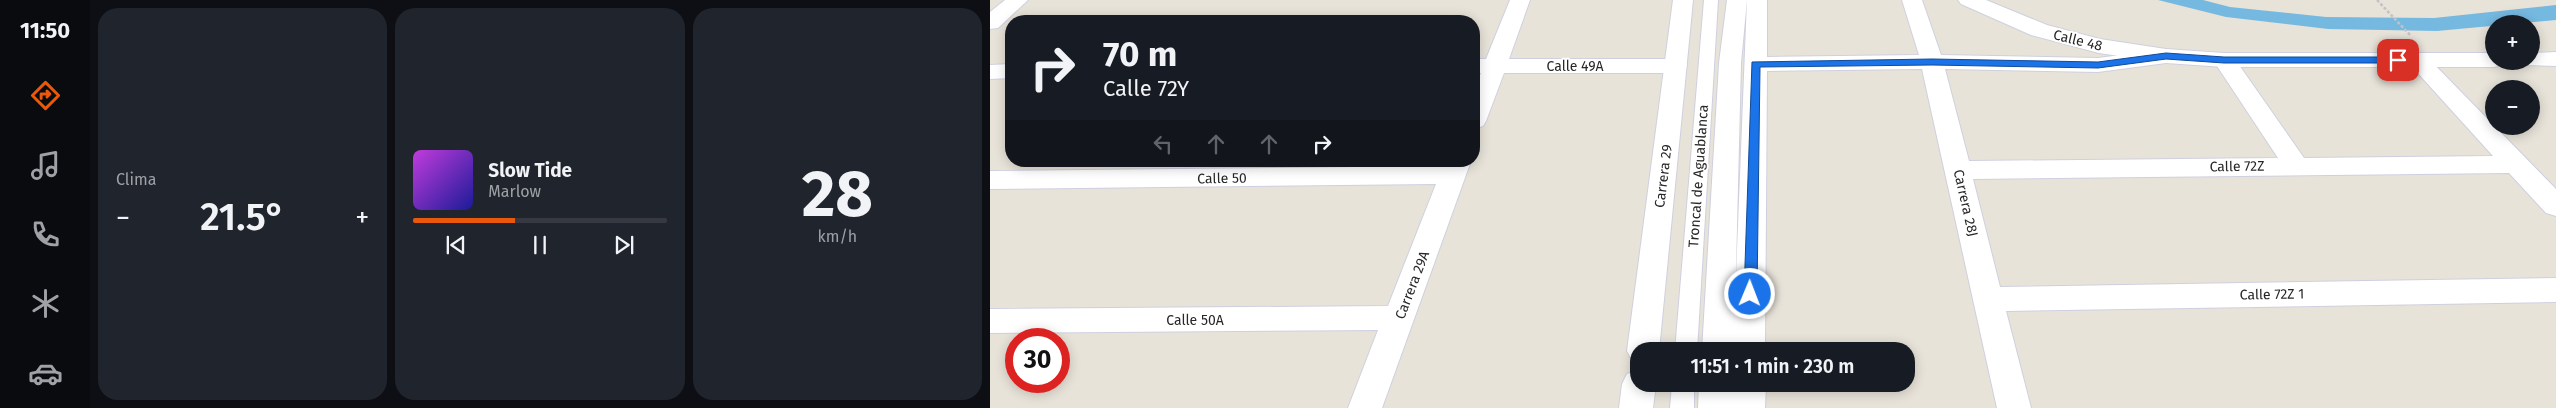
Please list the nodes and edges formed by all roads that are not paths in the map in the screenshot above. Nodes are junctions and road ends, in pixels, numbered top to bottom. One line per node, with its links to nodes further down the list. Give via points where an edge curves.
1 (1018, 0): 9 (street)
2 (1520, 0): 18 (street)
3 (1684, 0): 19 (street, Carrera 29)
4 (1711, 0): 34 (lane, Troncal de Aguablanca)
5 (1737, 0): 35 (street, via 1730,63)
6 (1756, 0): 17 (street)
7 (1912, 0): 16 (street, Carrera 28J)
8 (1968, 0): 11 (street, Calle 48, via 2039,30 2099,46)
9 (990, 23)
10 (2416, 49): 12 (street, Calle 48); 14 (street, Calle 48); 23 (street)
11 (2166, 56): 14 (street, Calle 48); 16 (street, via 2098,65)
12 (2485, 59)
13 (2556, 59): 15 (street)
14 (2224, 60): 24 (street)
15 (2540, 60)
16 (1932, 62): 17 (street); 26 (street, Carrera 28J)
17 (1755, 64): 36 (street)
18 (1484, 66): 19 (street, Calle 49A); 22 (street)
19 (1676, 66): 33 (street, Carrera 29)
20 (1005, 71): 21 (street)
21 (990, 72)
22 (1480, 88)
23 (2516, 164): 24 (street, Calle 72Z); 28 (street)
24 (2296, 165): 26 (street, Calle 72Z)
25 (1456, 168): 27 (street, Calle 50); 31 (street, Carrera 29A)
26 (1958, 170): 30 (street, Carrera 28J)
27 (990, 180)
28 (2556, 206)
29 (2556, 290): 30 (street, Calle 72Z 1)
30 (1989, 299): 46 (street, Carrera 28J)
31 (1399, 318): 32 (street, Calle 50A); 41 (street, Carrera 29A)
32 (990, 321)
33 (1644, 342)
34 (1687, 342)
35 (1718, 342)
36 (1749, 342)
37 (1638, 392): 42 (street)
38 (1683, 392): 43 (lane)
39 (1716, 392): 44 (street)
40 (1749, 392): 45 (street)
41 (1365, 408)
42 (1636, 408)
43 (1682, 408)
44 (1715, 408)
45 (1748, 408)
46 (2014, 408)

